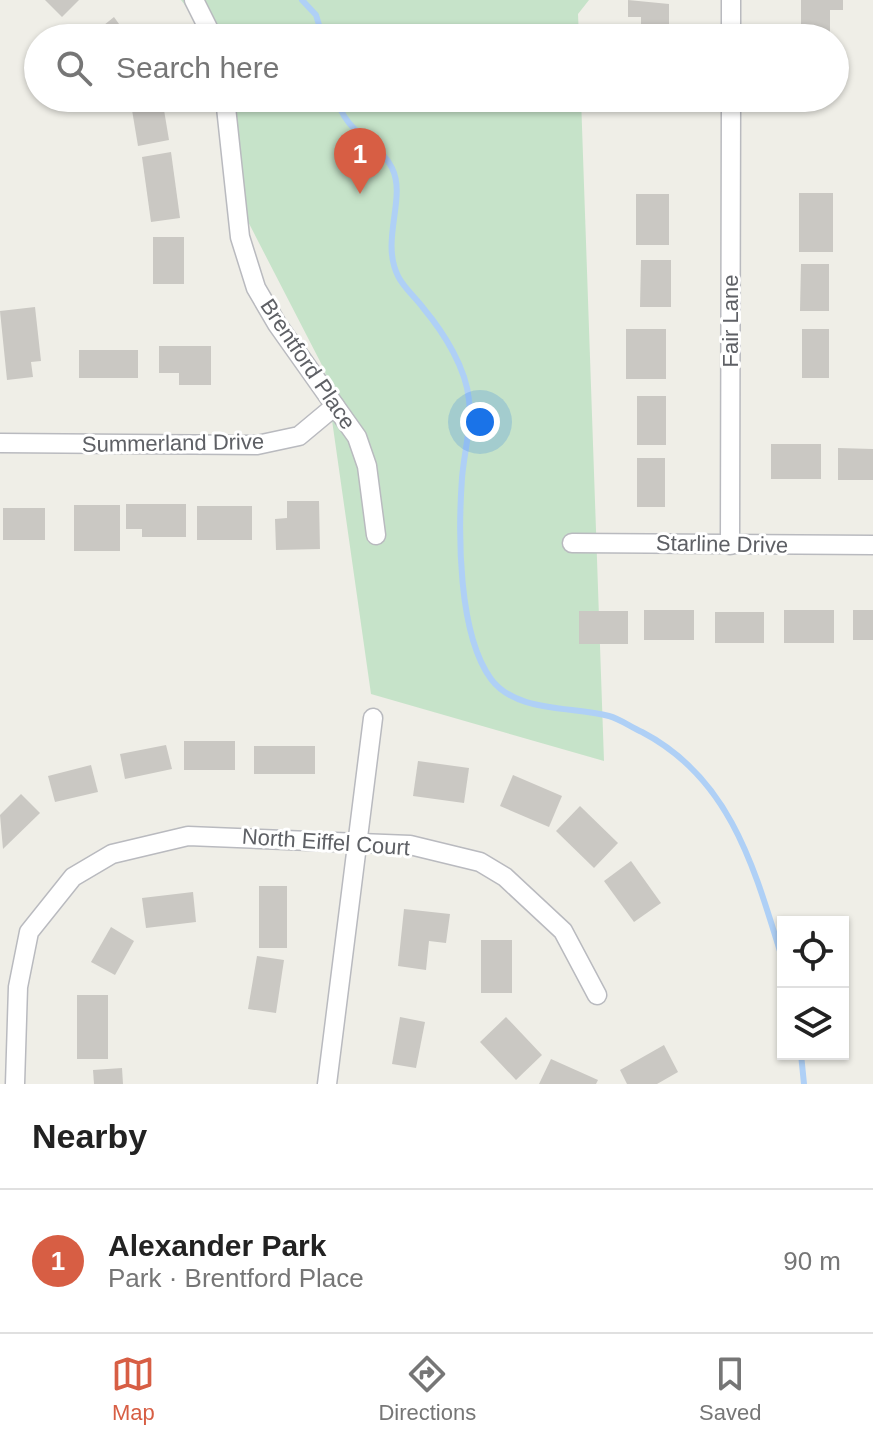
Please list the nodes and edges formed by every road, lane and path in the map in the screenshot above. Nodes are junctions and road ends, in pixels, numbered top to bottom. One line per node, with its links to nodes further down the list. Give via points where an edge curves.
1 (194, 0): 3 (street)
2 (731, 0): 4 (street)
3 (206, 24)
4 (731, 24)
5 (227, 112): 7 (street, Brentford Place, via 240,237 256,288)
6 (731, 112): 11 (street, Fair Lane)
7 (335, 406): 8 (street, Summerland Drive, via 299,436 257,445); 9 (street, Brentford Place, via 357,437 367,466)
8 (0, 443)
9 (376, 535)
10 (572, 543): 11 (street, Starline Drive)
11 (730, 545): 12 (street, Starline Drive)
12 (873, 545)
13 (373, 718): 14 (street)
14 (359, 843): 15 (street, North Eiffel Court, via 410,845 480,862 505,877 563,931); 16 (street, North Eiffel Court, via 188,836 112,854 73,877 29,932 18,987); 17 (street)
15 (597, 995)
16 (15, 1084)
17 (327, 1084)

